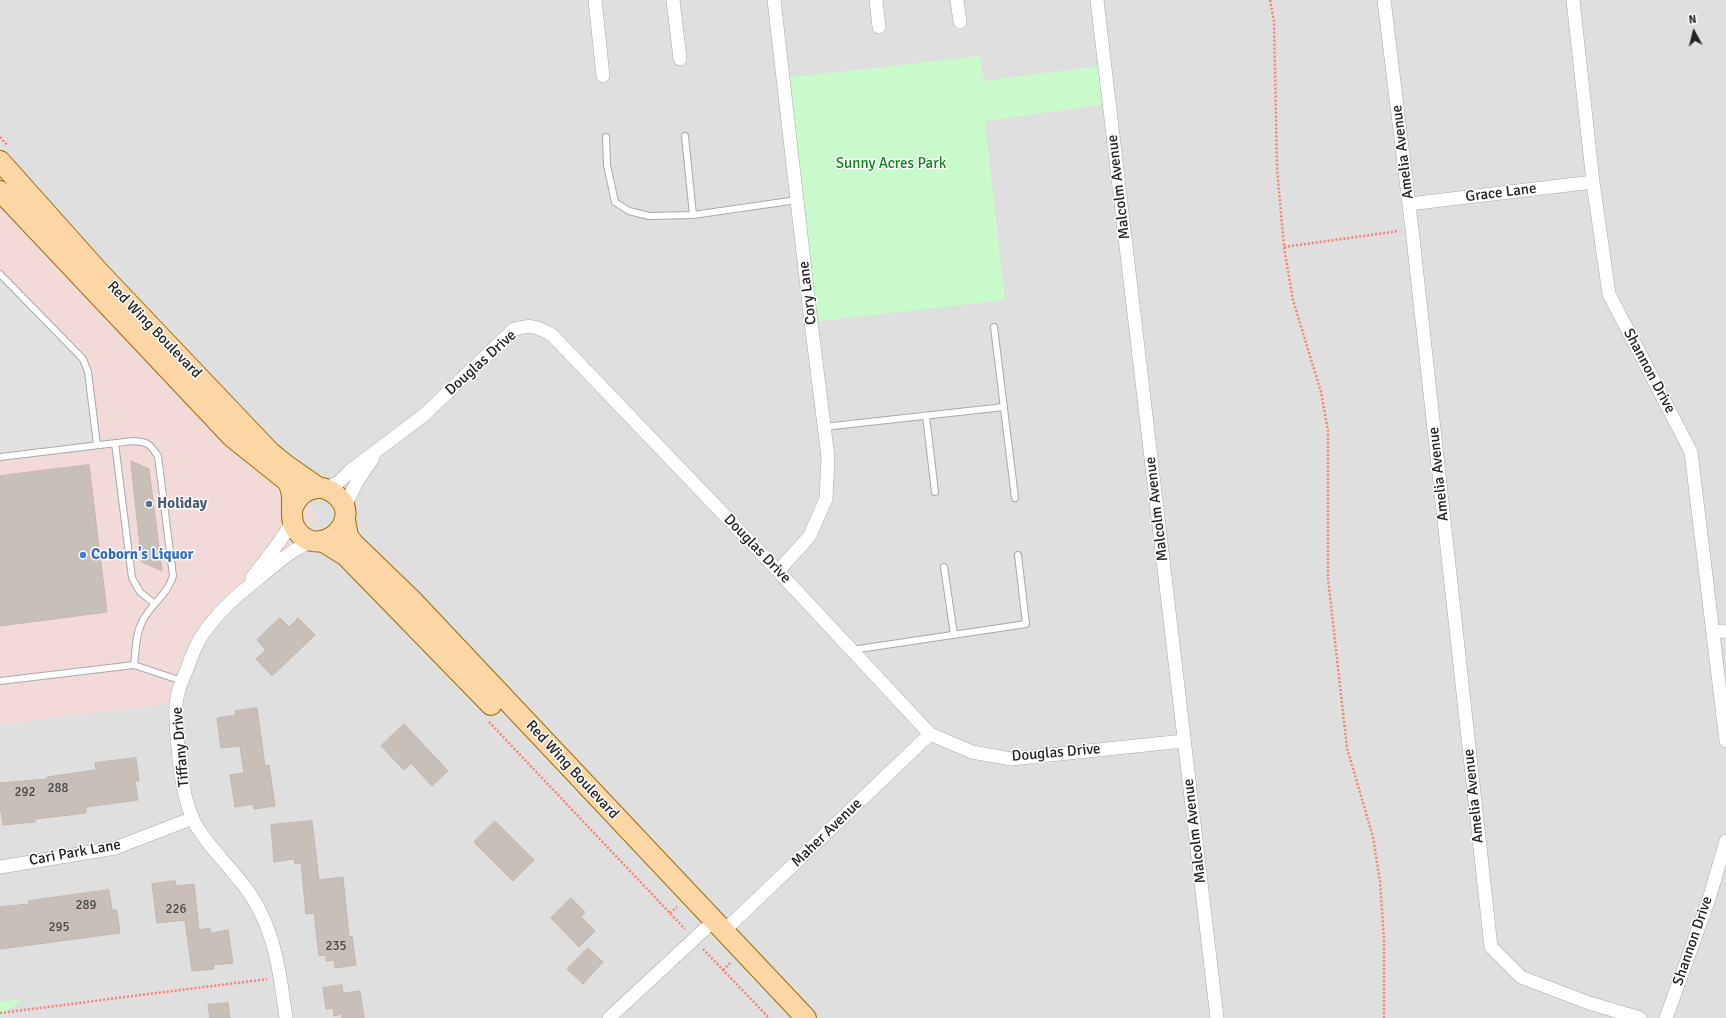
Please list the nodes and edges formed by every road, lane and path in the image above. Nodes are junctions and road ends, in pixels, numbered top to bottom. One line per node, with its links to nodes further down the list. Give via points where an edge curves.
1 (595, 0): 13 (street)
2 (673, 0): 12 (street)
3 (774, 0): 19 (street, Cory Lane)
4 (876, 0): 11 (street)
5 (957, 0): 10 (street)
6 (1097, 0): 52 (street, Malcolm Avenue)
7 (1270, 0): 23 (path, via 1274,21 1277,168)
8 (1384, 0): 20 (street, Amelia Avenue)
9 (1573, 0): 17 (street, Shannon Drive)
10 (960, 22)
11 (880, 27)
12 (680, 59)
13 (603, 76)
14 (685, 136): 21 (lane)
15 (606, 137): 21 (lane, via 606,165 615,202 629,211 649,216)
16 (0, 161): 33 (main road, Red Wing Boulevard, via 99,272 270,452)
17 (1593, 182): 20 (street, Grace Lane); 44 (street, Shannon Drive, via 1609,294 1691,452)
18 (0, 192): 37 (main road, Red Wing Boulevard, via 232,437 287,482 292,488)
19 (797, 200): 21 (lane); 28 (street, Cory Lane)
20 (1409, 204): 22 (street, Amelia Avenue)
21 (693, 215)
22 (1412, 229): 23 (path); 67 (street, Amelia Avenue, via 1491,947 1521,978 1589,1003)
23 (1284, 247): 66 (path, via 1293,300 1321,392 1328,431 1328,579 1347,748 1373,837 1380,882 1384,939)
24 (0, 274): 30 (lane, via 82,359 88,372)
25 (994, 327): 26 (lane)
26 (1004, 407): 27 (lane); 35 (lane)
27 (926, 416): 28 (lane); 34 (lane)
28 (824, 428): 41 (street, Cory Lane, via 828,457 826,498 809,537)
29 (115, 443): 30 (lane); 43 (lane, via 132,578 140,592); 43 (lane, via 146,442 158,456 173,576 170,585)
30 (97, 445): 32 (lane)
31 (383, 446): 33 (street, Douglas Drive, via 338,482); 36 (street, Douglas Drive, via 357,482); 41 (street, Douglas Drive, via 424,415 512,330 525,326 538,327 552,335)
32 (0, 457)
33 (322, 488): 36 (main road, Red Wing Boulevard, via 337,496); 37 (main road, via 310,489 302,494 296,501)
34 (934, 492)
35 (1015, 498)
36 (344, 514): 38 (main road, via 342,528 337,534); 57 (main road, Red Wing Boulevard, via 348,536 354,544 414,602)
37 (292, 515): 38 (main road, Red Wing Boulevard, via 298,532 302,536); 42 (street, via 284,537 268,554)
38 (318, 541): 42 (street, via 292,551); 57 (main road, Red Wing Boulevard, via 346,556 385,594)
39 (1018, 555): 45 (lane, via 1026,624)
40 (944, 567): 45 (lane)
41 (778, 571): 46 (street, Douglas Drive)
42 (243, 590): 49 (street, Tiffany Drive, via 202,635)
43 (155, 604): 47 (lane, via 141,623)
44 (1720, 632): 53 (street, Shannon Drive)
45 (954, 634): 46 (lane)
46 (852, 650): 51 (street, Douglas Drive)
47 (134, 665): 48 (lane); 49 (lane)
48 (0, 681)
49 (182, 681): 54 (street, Tiffany Drive, via 176,702 179,768)
50 (483, 716): 57 (path)
51 (930, 734): 52 (street, Douglas Drive, via 972,752 1011,759); 57 (street, Maher Avenue)
52 (1184, 741): 65 (street, Malcolm Avenue)
53 (1726, 741)
54 (193, 818): 56 (street, Cari Park Lane, via 115,848); 58 (street, Tiffany Drive, via 255,902 271,938)
55 (1726, 841): 68 (street, Shannon Drive, via 1709,899)
56 (0, 866)
57 (708, 933): 61 (street, Maher Avenue); 62 (path); 63 (main road, Red Wing Boulevard); 64 (main road, Red Wing Boulevard)
58 (281, 977): 59 (path); 60 (street, Tiffany Drive)
59 (0, 1014)
60 (286, 1018)
61 (609, 1018)
62 (768, 1018)
63 (788, 1018)
64 (806, 1018)
65 (1217, 1018)
66 (1384, 1018)
67 (1640, 1018)
68 (1666, 1018)

